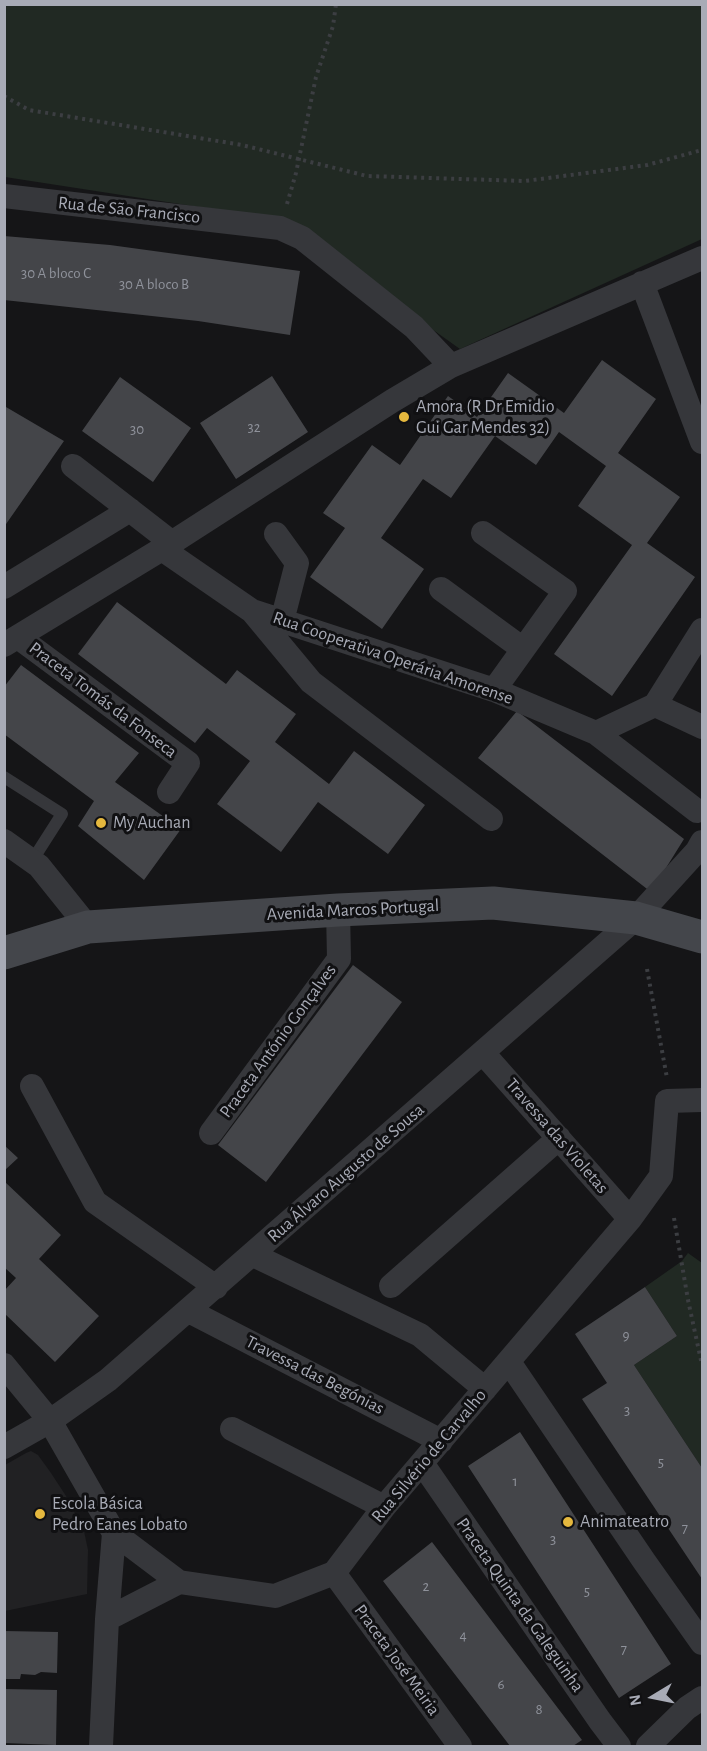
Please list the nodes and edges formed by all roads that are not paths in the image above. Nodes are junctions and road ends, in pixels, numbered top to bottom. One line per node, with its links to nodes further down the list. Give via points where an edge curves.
1 (4, 196): 4 (street, Rua de São Francisco, via 280,228 302,238 414,327)
2 (702, 258): 3 (street)
3 (642, 283): 4 (street); 5 (street)
4 (451, 366): 10 (street)
5 (702, 442)
6 (73, 466): 7 (street)
7 (130, 510): 10 (street); 11 (street)
8 (483, 533): 17 (street, via 565,591)
9 (276, 534): 14 (street, via 297,563)
10 (167, 545): 13 (street); 16 (street)
11 (4, 587)
12 (441, 589): 17 (street)
13 (252, 611): 14 (street, Rua Cooperativa Operária Amorense); 25 (street, Rua Cooperativa Operária Amorense, via 312,682)
14 (282, 621): 18 (street, Rua Cooperativa Operária Amorense)
15 (702, 630): 19 (street)
16 (11, 641): 23 (street, Praceta Tomás da Fonseca, via 188,764)
17 (523, 649): 18 (street)
18 (494, 690): 21 (street, Rua Cooperativa Operária Amorense)
19 (655, 705): 20 (street); 21 (street)
20 (702, 727)
21 (596, 733): 24 (street, Rua Cooperativa Operária Amorense)
22 (4, 777): 28 (lane, via 62,814)
23 (169, 792)
24 (698, 811)
25 (491, 819)
26 (4, 841): 28 (street)
27 (702, 842): 30 (street, Rua Álvaro Augusto de Sousa)
28 (32, 861): 31 (street)
29 (338, 910): 30 (main road, Avenida Marcos Portugal, via 493,903); 31 (main road, Avenida Marcos Portugal); 37 (street, Praceta António Gonçalves, via 339,959)
30 (636, 918): 32 (main road, Avenida Marcos Portugal); 34 (street, Rua Álvaro Augusto de Sousa)
31 (88, 927): 33 (main road, Avenida Marcos Portugal)
32 (702, 937)
33 (4, 953)
34 (483, 1053): 38 (street, Travessa das Violetas); 40 (street, Rua Álvaro Augusto de Sousa)
35 (32, 1086): 42 (street, via 95,1202)
36 (702, 1100): 39 (street, Rua Silvério de Carvalho, via 667,1101 661,1176)
37 (211, 1133)
38 (559, 1138): 39 (street, Travessa das Violetas); 41 (street)
39 (630, 1219): 44 (street, Rua Silvério de Carvalho)
40 (253, 1255): 42 (street, Rua Álvaro Augusto de Sousa); 46 (street, via 420,1335)
41 (391, 1286)
42 (216, 1287): 43 (street, Rua Álvaro Augusto de Sousa)
43 (189, 1311): 47 (street, Rua Álvaro Augusto de Sousa, via 108,1380); 49 (street, Travessa das Begónias)
44 (509, 1362): 46 (street, Rua Silvério de Carvalho); 57 (street)
45 (4, 1365): 47 (street)
46 (485, 1389): 49 (street, Rua Silvério de Carvalho)
47 (50, 1421): 50 (street, Rua Álvaro Augusto de Sousa); 53 (street)
48 (232, 1429): 52 (street)
49 (441, 1440): 51 (street, Rua Silvério de Carvalho)
50 (4, 1447)
51 (422, 1463): 52 (street, Rua Silvério de Carvalho); 61 (street, Praceta Quinta da Galeguinha)
52 (384, 1507): 54 (street, Rua Silvério de Carvalho)
53 (114, 1533): 55 (street); 56 (street)
54 (334, 1573): 55 (street, via 275,1596); 60 (street, Praceta José Meiria)
55 (179, 1582): 56 (street)
56 (107, 1619): 59 (street)
57 (702, 1643)
58 (702, 1698): 62 (street)
59 (101, 1746)
60 (460, 1746)
61 (619, 1746)
62 (648, 1746)

